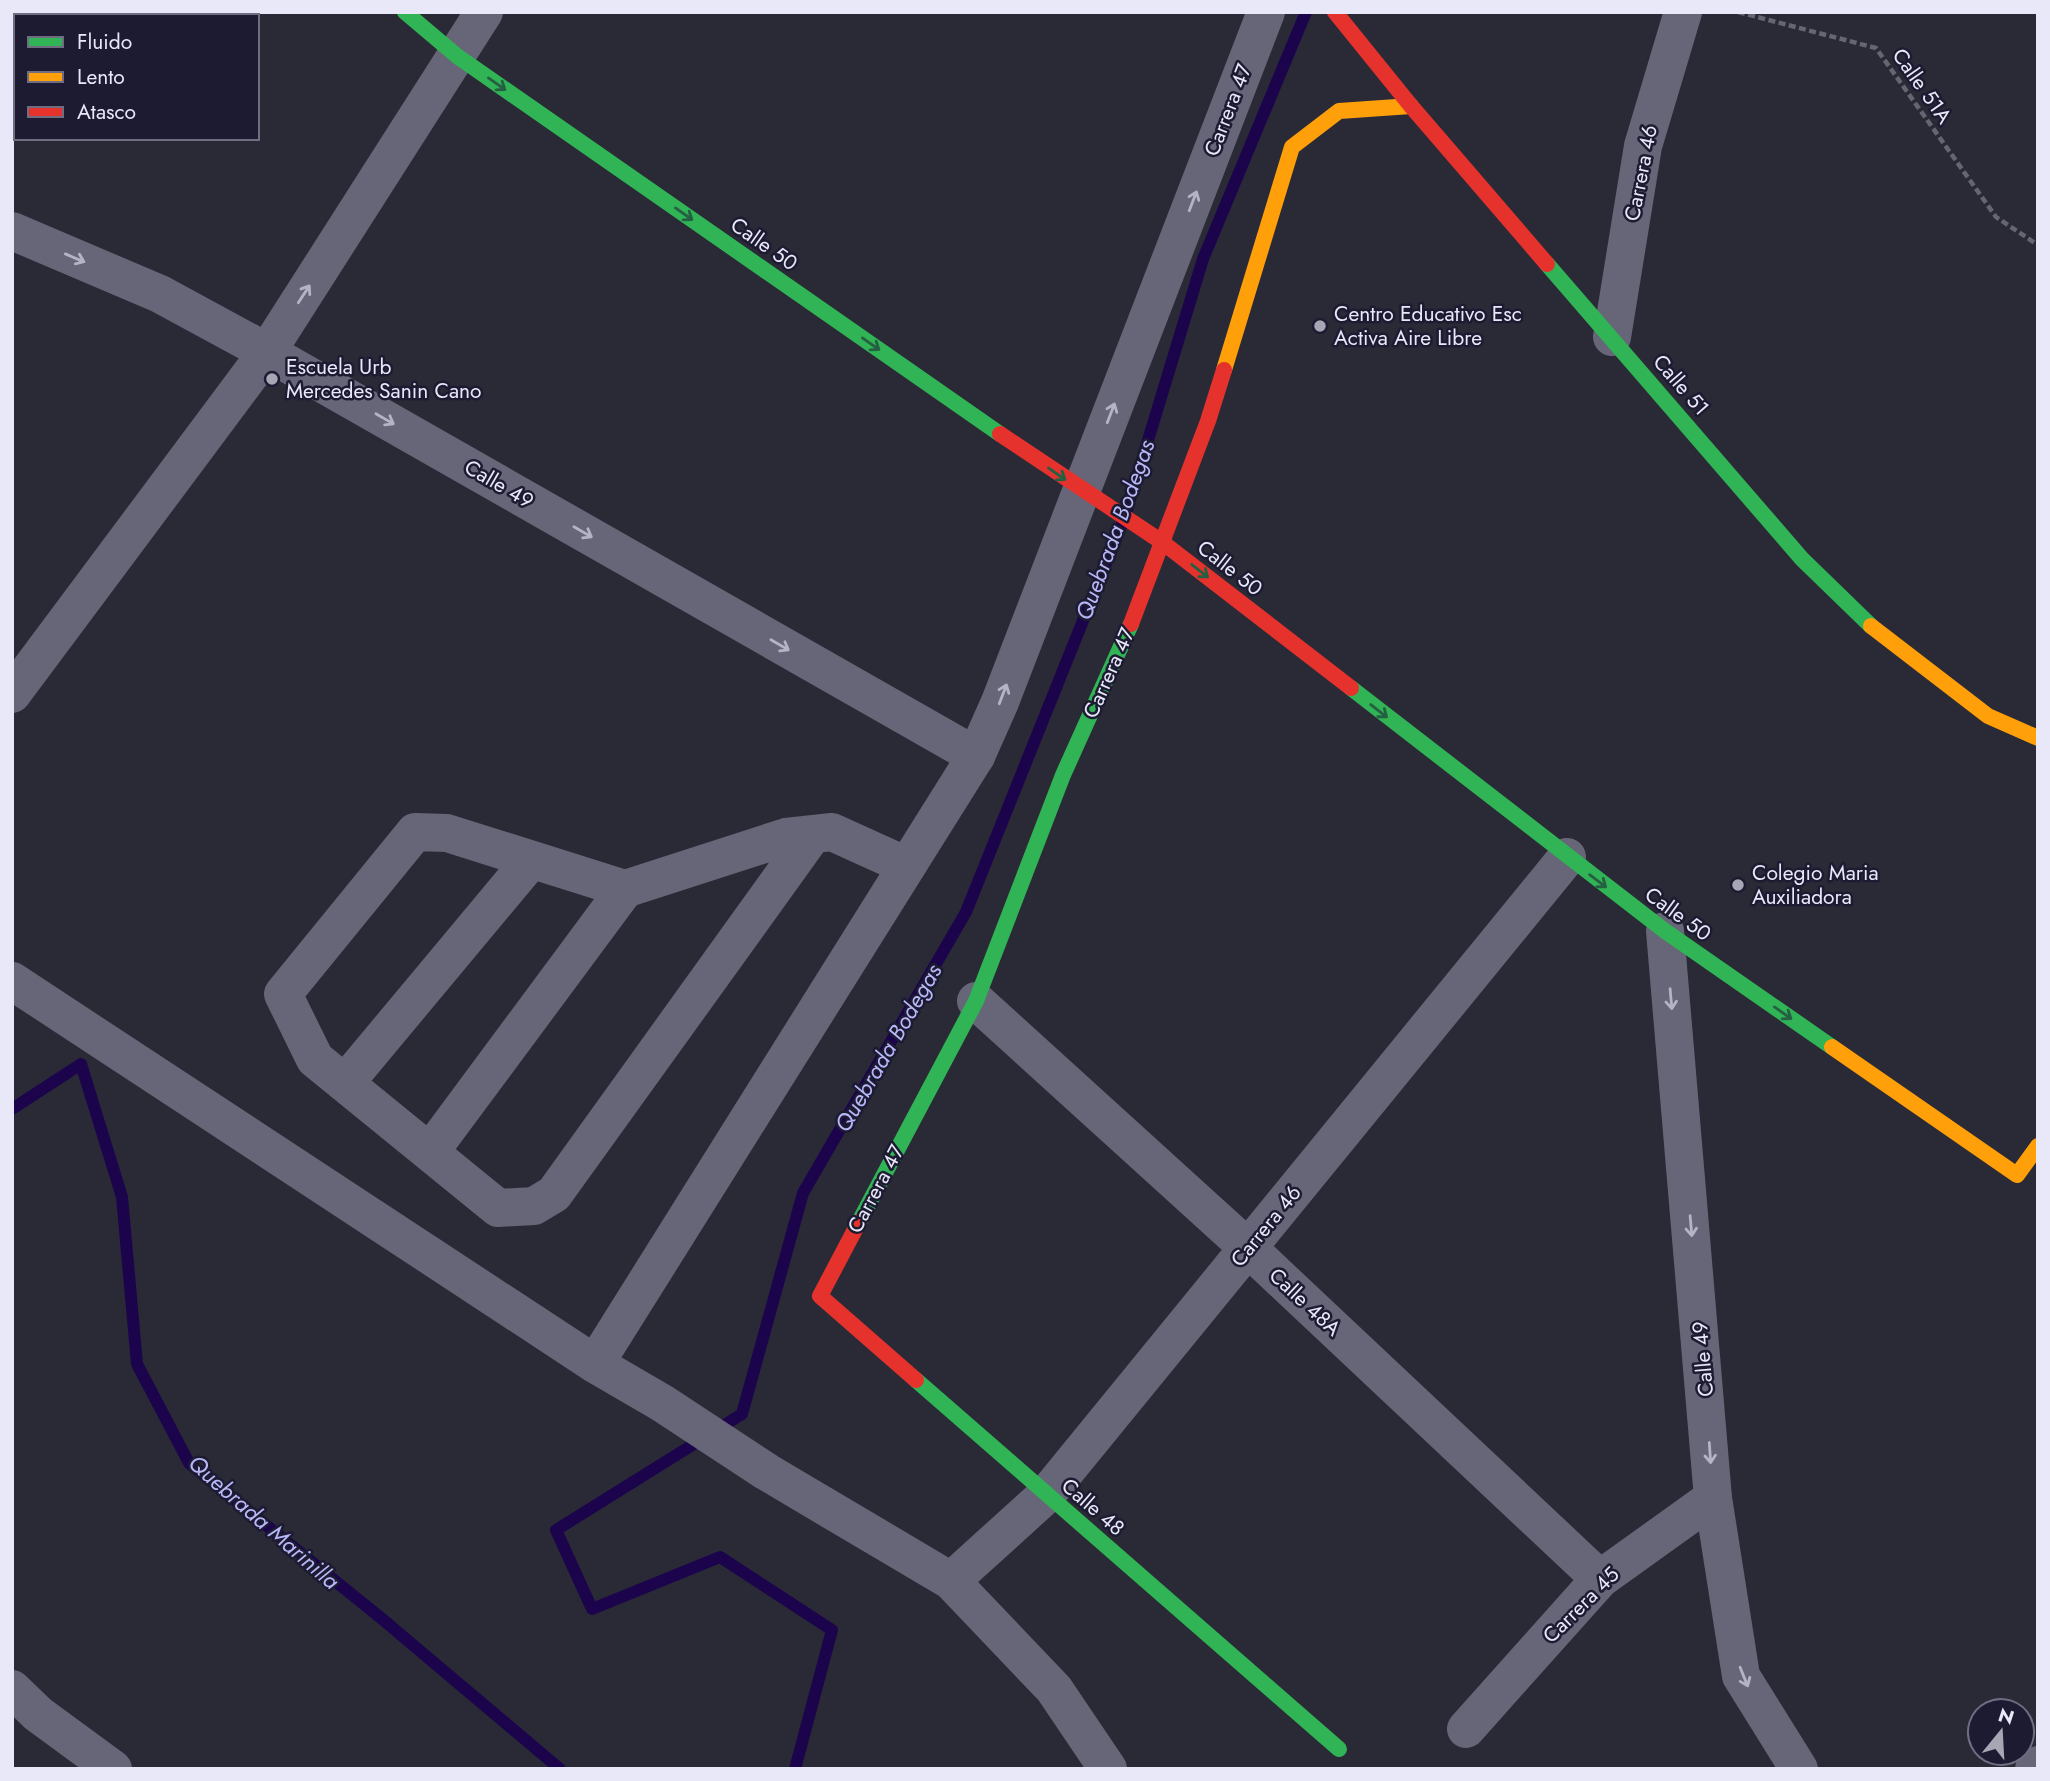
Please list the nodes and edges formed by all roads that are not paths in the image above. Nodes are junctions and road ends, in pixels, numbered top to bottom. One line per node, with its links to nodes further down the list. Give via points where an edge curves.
1 (405, 12): 6 (street, Calle 50)
2 (484, 12): 6 (street)
3 (1266, 12): 11 (street, Carrera 47, one-way to 3)
4 (1683, 12): 9 (street, Carrera 46, via 1643,145)
5 (1340, 14): 7 (street, Calle 51)
6 (457, 56): 10 (street, one-way to 6); 11 (street, Calle 50, one-way to 11)
7 (1411, 106): 9 (street, Calle 51); 12 (street, Carrera 47, via 1339,111 1292,147 1208,421)
8 (12, 231): 10 (street, Calle 49, one-way to 10, via 160,294)
9 (1612, 337): 14 (street, Calle 51, via 1802,559 1860,618 1988,716)
10 (267, 352): 13 (street); 15 (street, Calle 49, one-way to 15)
11 (1081, 491): 12 (street, Calle 50); 15 (street, Carrera 47, one-way to 11)
12 (1162, 542): 17 (street, Calle 50, one-way to 17); 23 (street, Carrera 47, via 1134,618 1063,775)
13 (12, 694)
14 (2038, 738)
15 (976, 756): 19 (street, Carrera 47)
16 (813, 834): 19 (street, via 832,832); 20 (street, via 786,837); 26 (street, via 554,1194 534,1206 498,1208)
17 (1567, 858): 21 (street, Calle 50, one-way to 21); 27 (street, Carrera 46)
18 (531, 860): 20 (street); 24 (street); 24 (street, via 447,833 415,832 283,994 315,1059)
19 (907, 866): 29 (street, Carrera 47)
20 (625, 889): 26 (street)
21 (1665, 931): 25 (street, Calle 50, one-way to 25, via 2017,1175); 31 (street, Calle 49, one-way to 31)
22 (12, 981): 29 (street)
23 (976, 1001): 27 (street, Calle 48A); 28 (street, Carrera 47)
24 (345, 1083): 26 (street)
25 (2038, 1146)
26 (430, 1152)
27 (1248, 1248): 30 (street, Carrera 46); 32 (street, Calle 48A)
28 (820, 1296): 30 (street, Calle 48)
29 (595, 1364): 33 (street)
30 (1047, 1494): 33 (street, Carrera 46); 36 (street, Calle 48)
31 (1713, 1498): 32 (street, Carrera 45); 39 (street, Calle 49, one-way to 39, via 1741,1676)
32 (1600, 1579): 35 (street, Carrera 45)
33 (951, 1581): 37 (street, via 1054,1689)
34 (12, 1689): 38 (street)
35 (1466, 1729)
36 (1339, 1749)
37 (1106, 1765)
38 (113, 1769)
39 (1799, 1769)

